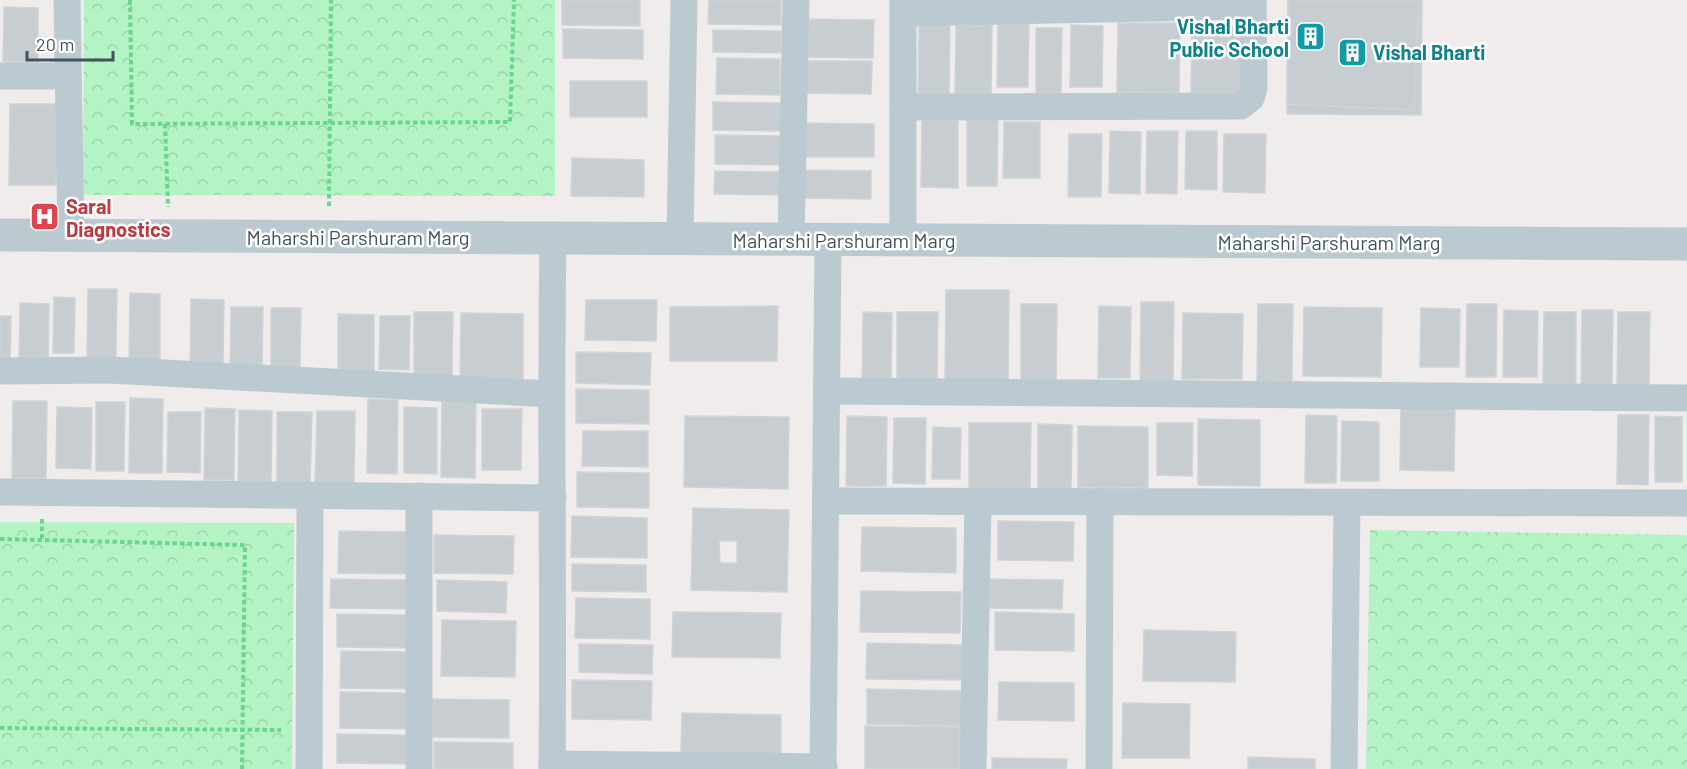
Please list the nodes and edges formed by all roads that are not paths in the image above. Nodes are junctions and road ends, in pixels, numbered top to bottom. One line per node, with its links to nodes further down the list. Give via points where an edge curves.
1 (67, 0): 7 (street)
2 (684, 0): 12 (street)
3 (796, 0): 13 (street)
4 (1253, 3): 5 (street); 8 (street, via 1254,88 1251,98 1241,106)
5 (903, 7): 8 (street)
6 (0, 76): 7 (street)
7 (68, 76): 10 (street)
8 (903, 107): 15 (street)
9 (0, 235): 10 (street, Maharshi Parshuram Marg)
10 (71, 236): 11 (street, Maharshi Parshuram Marg)
11 (553, 238): 12 (street, Maharshi Parshuram Marg); 19 (street)
12 (680, 238): 13 (street, Maharshi Parshuram Marg)
13 (791, 239): 14 (street, Maharshi Parshuram Marg)
14 (828, 240): 15 (street, Maharshi Parshuram Marg); 18 (street)
15 (903, 240): 16 (street, Maharshi Parshuram Marg)
16 (1687, 244)
17 (0, 371): 19 (street, via 110,370)
18 (828, 391): 20 (street); 25 (street)
19 (550, 394): 24 (street)
20 (1687, 398)
21 (0, 492): 22 (street)
22 (310, 495): 23 (street); 32 (street)
23 (419, 496): 24 (street); 33 (street)
24 (553, 498): 30 (street)
25 (827, 501): 26 (street); 31 (street)
26 (978, 502): 27 (street); 34 (street)
27 (1100, 502): 28 (street); 35 (street)
28 (1347, 502): 29 (street); 36 (street)
29 (1687, 503)
30 (552, 767): 31 (street)
31 (824, 768)
32 (309, 769)
33 (419, 769)
34 (972, 769)
35 (1099, 769)
36 (1344, 769)

